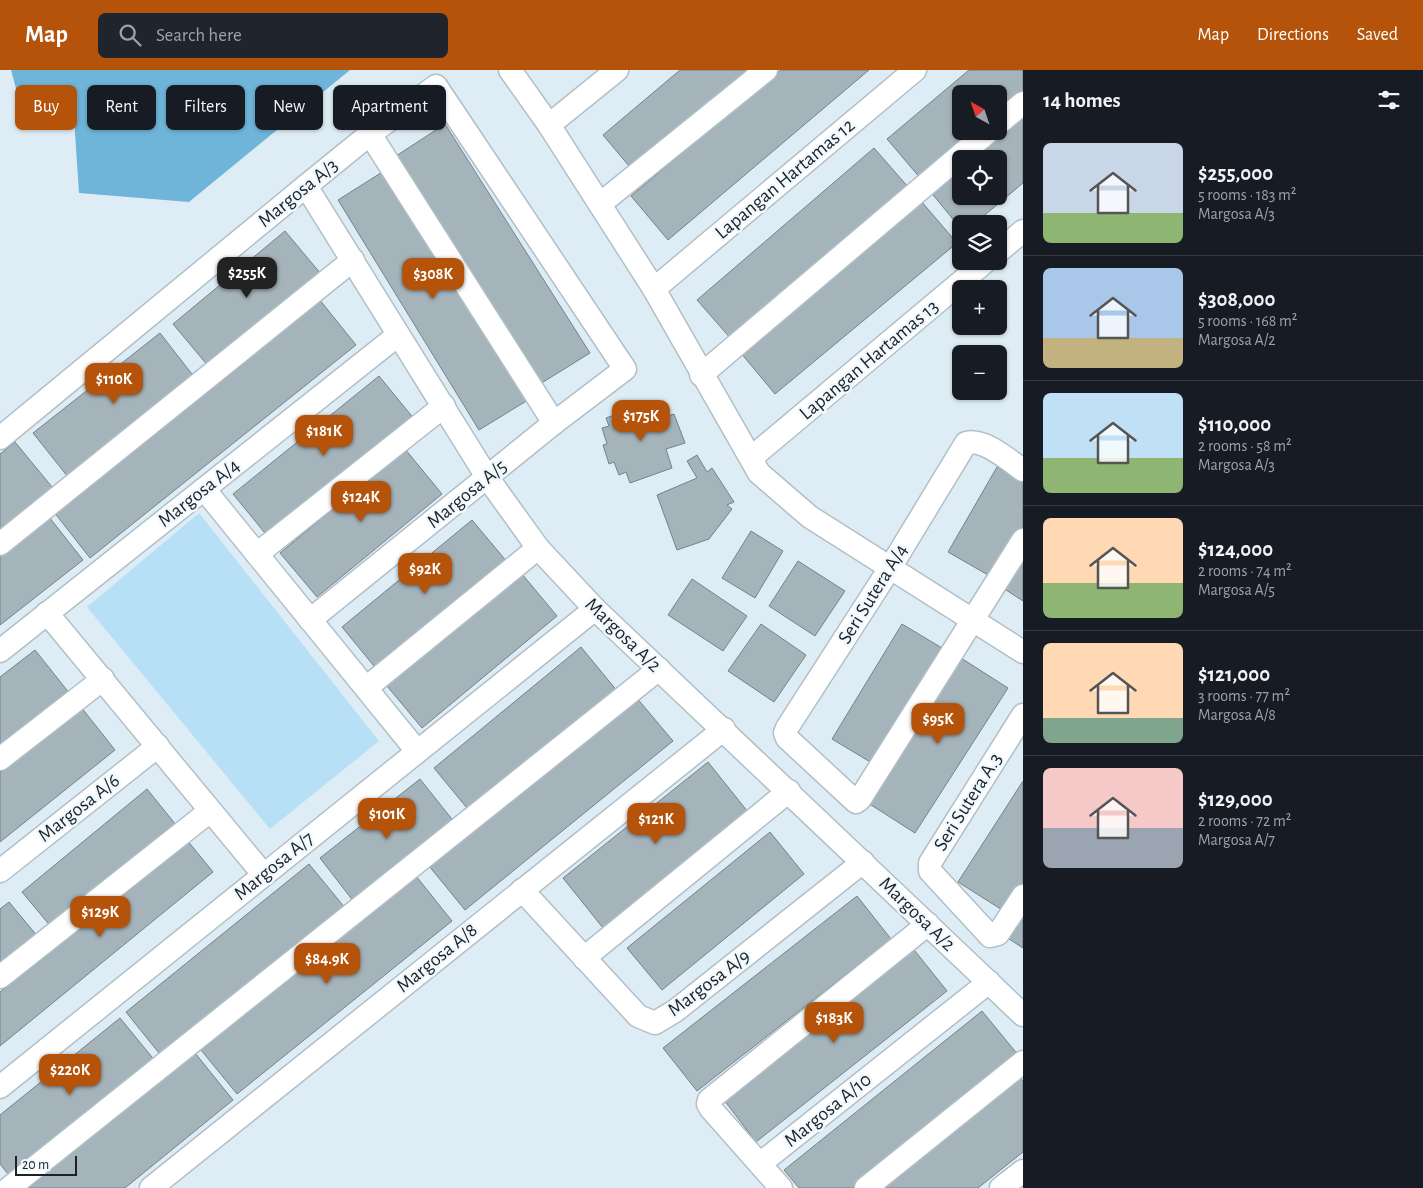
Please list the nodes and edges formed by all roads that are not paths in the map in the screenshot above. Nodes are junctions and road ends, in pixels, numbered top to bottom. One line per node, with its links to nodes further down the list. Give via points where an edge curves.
1 (510, 70): 7 (street)
2 (617, 70): 7 (street)
3 (766, 70): 11 (street)
4 (915, 70): 16 (street, Lapangan Hartamas 12)
5 (1023, 103): 6 (street)
6 (1008, 116)
7 (549, 125): 11 (street)
8 (370, 134): 10 (street, Margosa A/3); 18 (street, Margosa A/3, via 436,86); 21 (street)
9 (978, 140): 19 (street)
10 (306, 186): 14 (street, Margosa A/2); 22 (street, Margosa A/3)
11 (600, 204): 16 (street)
12 (1023, 231): 13 (street)
13 (1007, 244)
14 (353, 260): 17 (street, Margosa A/2); 28 (street)
15 (976, 270): 23 (street, Lapangan Hartamas 13)
16 (654, 289): 19 (street)
17 (398, 335): 20 (street, Margosa A/2); 26 (street, Margosa A/4)
18 (624, 370): 21 (street, Margosa A/5)
19 (701, 375): 23 (street)
20 (444, 406): 25 (street, Margosa A/2); 30 (street)
21 (554, 423): 25 (street, Margosa A/5)
22 (0, 438)
23 (755, 466): 31 (street, via 810,517)
24 (1023, 470): 31 (street, Seri Sutera A/4, via 982,443 966,443)
25 (487, 477): 29 (street, Margosa A/2); 34 (street, Margosa A/5)
26 (204, 489): 30 (street); 33 (street, Margosa A/4)
27 (1023, 540): 35 (street)
28 (0, 544)
29 (538, 548): 32 (street, Margosa A/2); 40 (street)
30 (257, 554): 34 (street)
31 (890, 568): 35 (street); 35 (street, Seri Sutera A/4, via 785,734 856,802)
32 (595, 609): 38 (street, Margosa A/2); 44 (street, Margosa A/7)
33 (47, 613): 36 (street, Margosa A/4); 39 (street)
34 (310, 620): 40 (street)
35 (973, 621): 37 (street)
36 (0, 651)
37 (1023, 652)
38 (660, 669): 42 (street, Margosa A/2); 62 (street)
39 (103, 680): 43 (street); 45 (street)
40 (366, 688): 44 (street)
41 (1023, 715): 52 (street, Seri Sutera A.3, via 930,863 934,877 990,936 998,934)
42 (724, 730): 46 (street, Margosa A/2); 51 (street, Margosa A/8)
43 (158, 746): 47 (street); 49 (street, Margosa A/6)
44 (417, 751): 50 (street, Margosa A/7)
45 (0, 759)
46 (789, 791): 48 (street, Margosa A/2); 54 (street)
47 (210, 811): 50 (street); 55 (street)
48 (863, 862): 53 (street, Margosa A/2); 54 (street, Margosa A/9, via 675,1011 655,1023 638,1016)
49 (0, 871)
50 (263, 874): 59 (street, Margosa A/7)
51 (522, 890): 54 (street, Margosa A/9); 63 (street, Margosa A/8)
52 (1023, 896)
53 (928, 924): 56 (street, Margosa A/2); 60 (street, via 709,1100 711,1110)
54 (584, 958)
55 (0, 977)
56 (989, 982): 57 (street, Margosa A/2); 60 (street, Margosa A/10)
57 (1023, 1016)
58 (1023, 1062): 65 (street)
59 (0, 1087)
60 (761, 1164): 64 (street)
61 (1023, 1171): 66 (street)
62 (9, 1188)
63 (151, 1188)
64 (781, 1188)
65 (866, 1188)
66 (1002, 1188)

